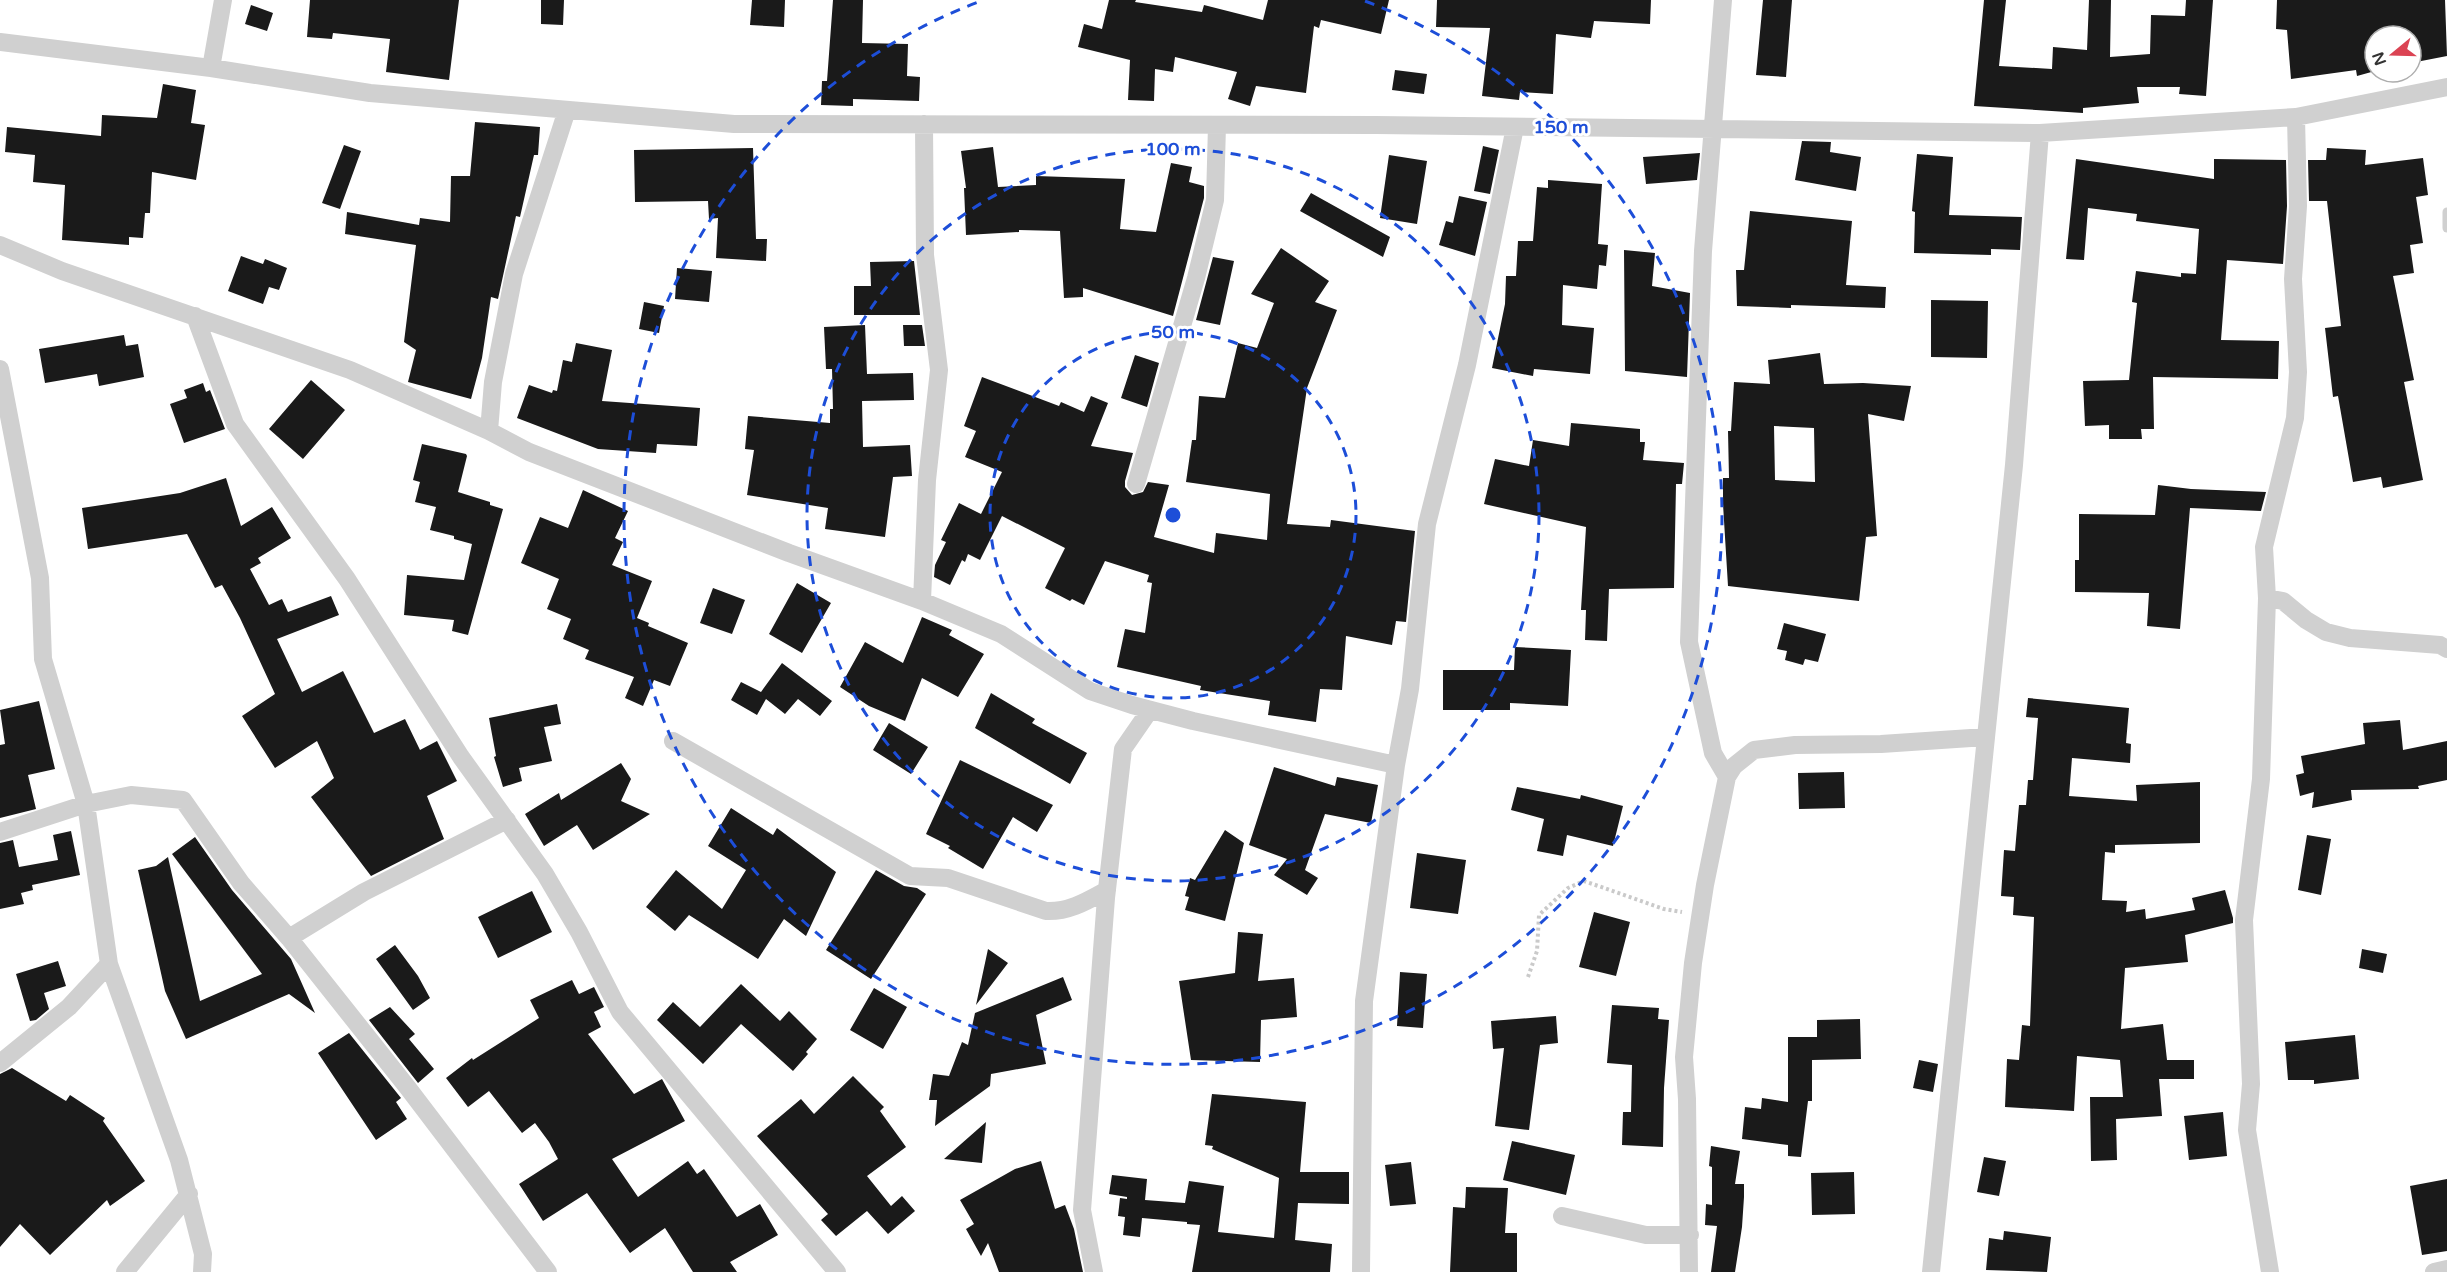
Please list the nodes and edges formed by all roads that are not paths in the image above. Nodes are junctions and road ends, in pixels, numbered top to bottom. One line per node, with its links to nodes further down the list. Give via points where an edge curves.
1 (223, 0): 4 (street)
2 (1723, 0): 11 (street)
3 (0, 42): 4 (street)
4 (211, 68): 6 (street, via 370,93)
5 (2447, 87): 7 (street)
6 (567, 110): 8 (street, via 734,124); 18 (street, via 514,274 493,382)
7 (2296, 117): 12 (street); 20 (street, via 2298,206 2293,279 2298,372 2295,418 2264,547)
8 (924, 124): 9 (street); 21 (street, via 925,255 939,370 927,480)
9 (1217, 125): 10 (street); 19 (street, via 1215,200)
10 (1515, 127): 11 (street); 26 (street, via 1467,365 1427,524 1410,689)
11 (1713, 129): 12 (street); 27 (street, via 1703,251 1689,642 1713,753)
12 (2040, 133): 24 (street, via 2014,465)
13 (2447, 212): 14 (lane)
14 (2447, 225)
15 (0, 245): 16 (street, via 62,271)
16 (195, 316): 18 (street, via 350,370); 29 (street, via 236,423 347,579 461,757)
17 (0, 369): 28 (street, via 40,578 43,659)
18 (489, 431): 21 (street, via 529,452)
19 (1136, 484)
20 (2267, 598): 22 (street, via 2283,601 2326,632); 47 (street, via 2261,779 2244,920 2251,1084 2247,1130)
21 (922, 601): 23 (street, via 1001,634 1090,691)
22 (2447, 649)
23 (1150, 710): 26 (street); 31 (street, via 1123,749)
24 (1986, 737): 27 (street, via 1754,750); 46 (street)
25 (673, 741): 31 (street, via 910,876 948,878 1059,912)
26 (1396, 765): 44 (street, via 1364,1001)
27 (1727, 777): 37 (street, via 1700,916 1684,1057)
28 (86, 804): 30 (street); 32 (street, via 131,795 183,800 241,883); 33 (street)
29 (507, 820): 32 (street, via 364,892); 42 (street, via 545,874 620,1012)
30 (0, 832)
31 (1107, 890): 43 (street, via 1082,1210)
32 (289, 938): 41 (street)
33 (109, 964): 34 (street, via 69,1007); 35 (street)
34 (0, 1063)
35 (189, 1194): 39 (street); 40 (street, via 203,1254)
36 (1562, 1216): 37 (street, via 1646,1235)
37 (1690, 1235): 45 (street)
38 (2447, 1269): 48 (street)
39 (125, 1272)
40 (202, 1272)
41 (548, 1272)
42 (837, 1272)
43 (1094, 1272)
44 (1361, 1272)
45 (1689, 1272)
46 (1931, 1272)
47 (2270, 1272)
48 (2434, 1272)

